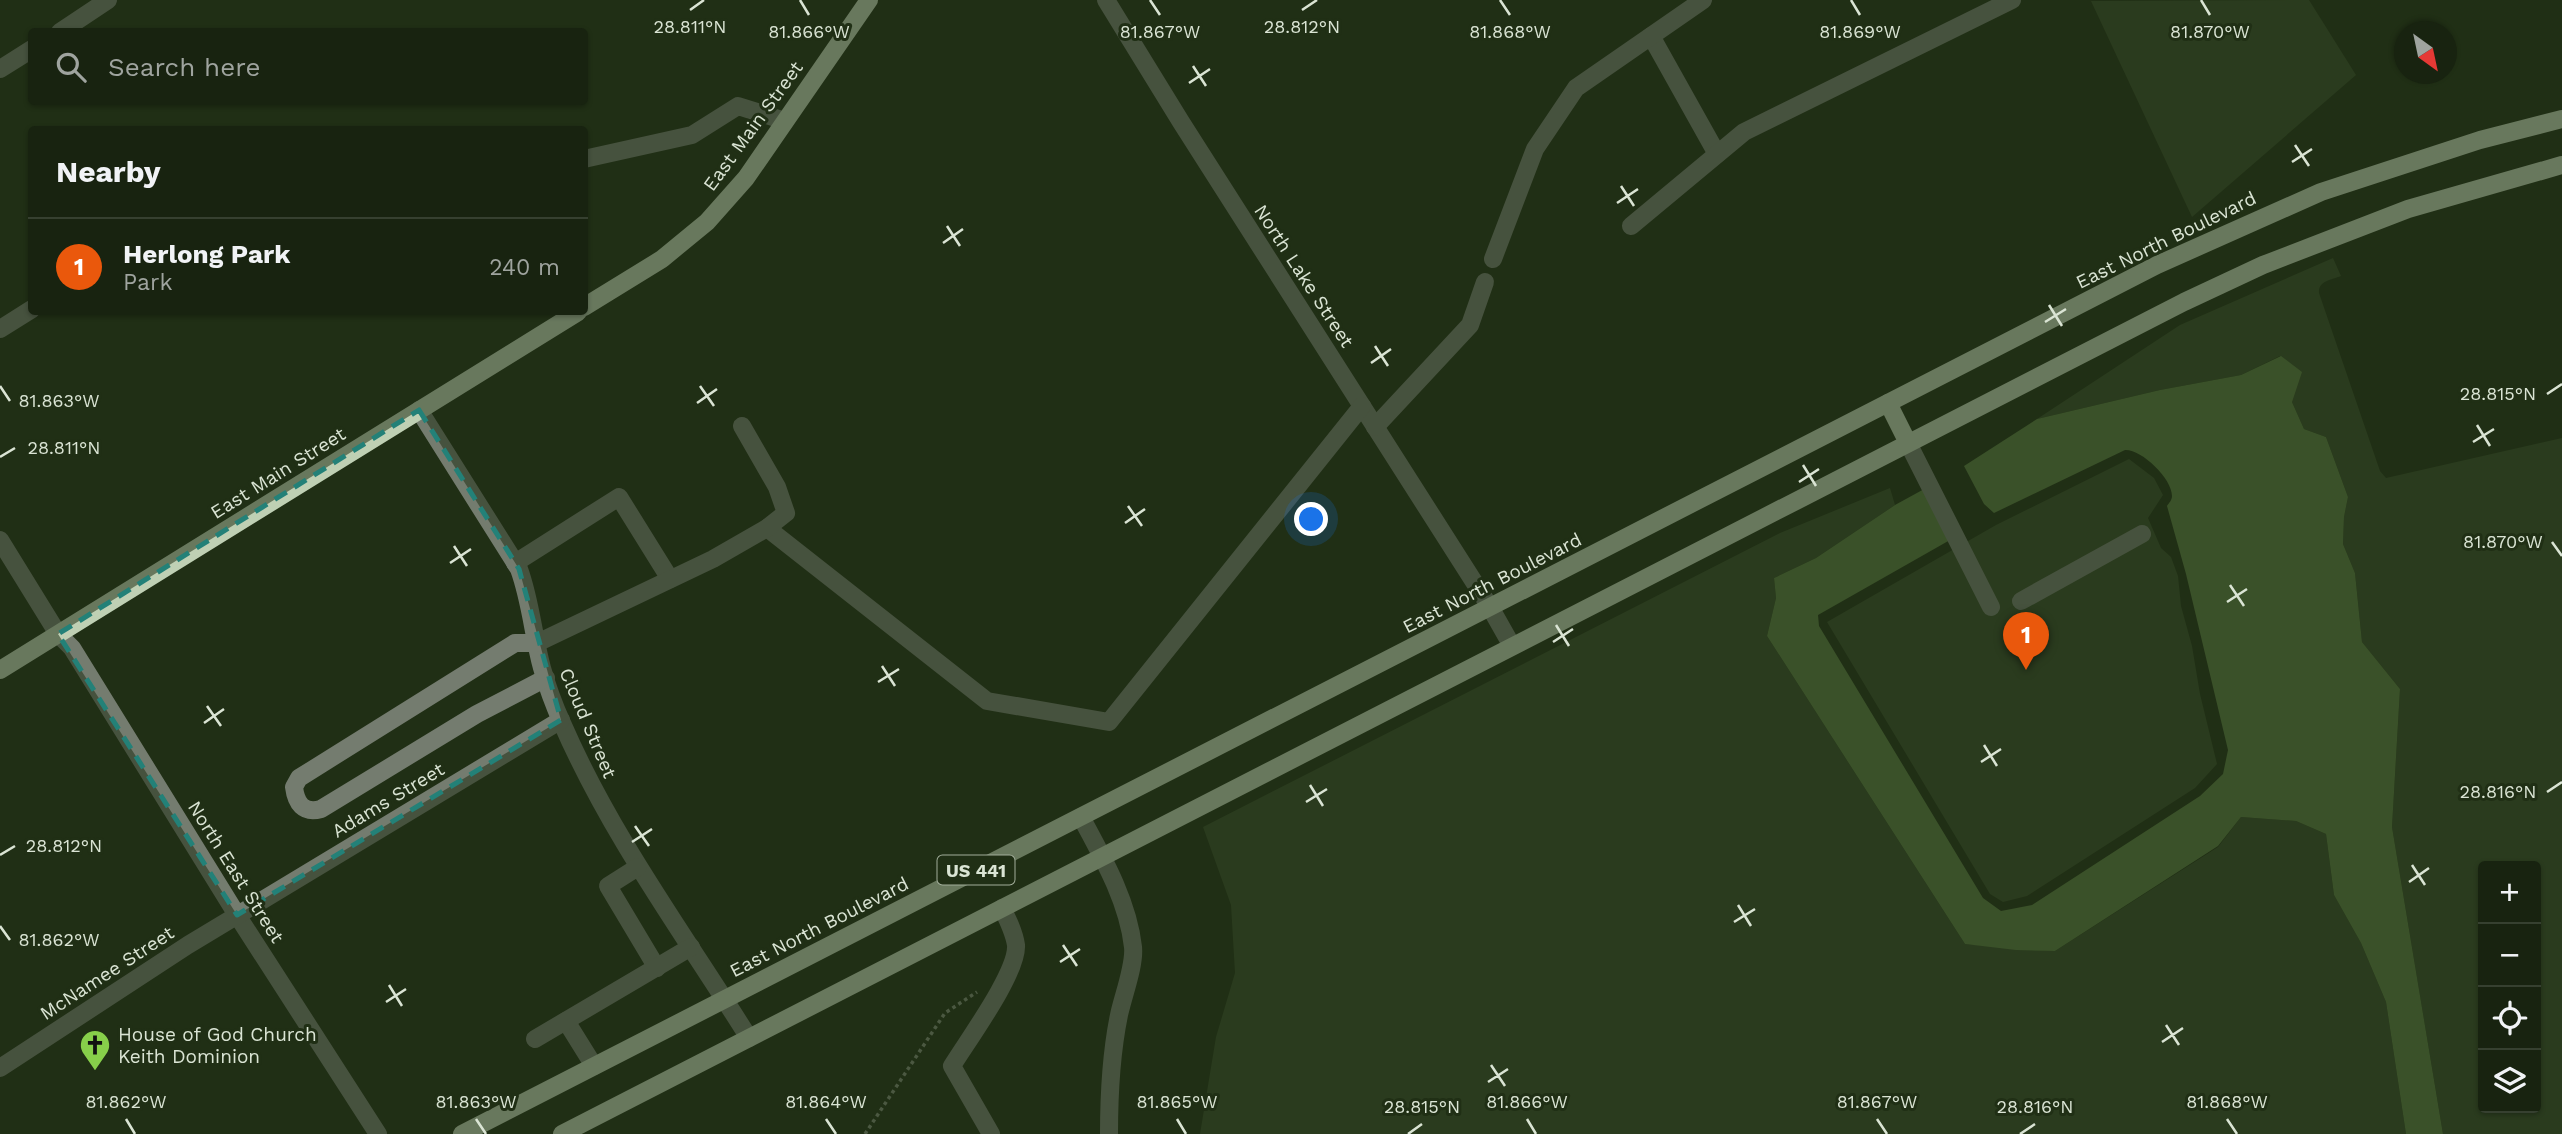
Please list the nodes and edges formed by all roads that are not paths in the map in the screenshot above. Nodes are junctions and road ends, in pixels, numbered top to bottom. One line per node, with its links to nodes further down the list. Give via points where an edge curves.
1 (108, 0): 6 (street)
2 (869, 0): 11 (main road, East Main Street)
3 (1106, 0): 23 (street, North Lake Street)
4 (1703, 0): 7 (street)
5 (2012, 0): 12 (street, via 1744,132)
6 (66, 28)
7 (1651, 36): 12 (street); 16 (street, via 1576,88 1535,149)
8 (28, 52): 9 (street)
9 (0, 69)
10 (2562, 119): 22 (main road, East North Boulevard / US 441, via 2454,148 2321,192 2157,265)
11 (785, 121): 13 (street, via 738,106 692,135); 18 (main road, East Main Street, via 746,178 707,222 662,259)
12 (1717, 154): 15 (street)
13 (588, 158)
14 (2562, 165): 27 (main road, US 441, via 2408,209 2263,265)
15 (1631, 226)
16 (1493, 259)
17 (1485, 282): 26 (street, via 1470,325)
18 (588, 305)
19 (28, 312): 21 (street)
20 (573, 315): 24 (main road, East Main Street)
21 (0, 329)
22 (1888, 403): 27 (main road); 34 (main road, East North Boulevard / US 441)
23 (1362, 406): 26 (street, North Lake Street); 28 (street, via 1109,722 987,701)
24 (419, 410): 31 (street, Cloud Street); 36 (main road, East Main Street)
25 (742, 426): 28 (street, via 778,487 786,513)
26 (1375, 427): 34 (street, North Lake Street)
27 (1908, 443): 35 (street); 38 (main road, US 441)
28 (767, 528): 32 (street)
29 (2141, 534): 33 (street)
30 (0, 540): 36 (street, North East Street)
31 (515, 563): 32 (street, via 619,496); 37 (street, Cloud Street, via 527,593)
32 (670, 579): 37 (street)
33 (2021, 601)
34 (1490, 607): 38 (street, North Lake Street); 42 (main road, East North Boulevard / US 441)
35 (1992, 607)
36 (58, 634): 39 (main road, East Main Street); 46 (street, North East Street, via 72,648)
37 (537, 643): 40 (street, Cloud Street); 40 (street, via 515,643 299,778 295,798 311,812 321,809 477,714)
38 (1512, 646): 43 (main road, US 441)
39 (0, 670)
40 (546, 678): 41 (street, Cloud Street)
41 (561, 720): 44 (street, Cloud Street, via 592,789); 46 (street, Adams Street)
42 (1082, 817): 43 (street); 49 (main road, East North Boulevard / US 441)
43 (1102, 857): 45 (main road, US 441); 59 (street, via 1129,922 1134,950 1113,1053)
44 (638, 867): 47 (street, Cloud Street); 48 (street, via 608,886)
45 (1002, 908): 51 (main road, US 441); 58 (street, via 1014,934 1012,968 952,1066)
46 (237, 915): 54 (street, McNamee Street); 55 (street, North East Street)
47 (691, 947): 48 (street); 49 (street, Cloud Street)
48 (657, 968): 50 (street)
49 (724, 999): 51 (street, Cloud Street); 53 (main road, East North Boulevard / US 441)
50 (566, 1021): 52 (street); 53 (street)
51 (749, 1038): 57 (main road, US 441)
52 (536, 1039)
53 (594, 1066): 56 (main road, East North Boulevard / US 441)
54 (0, 1068)
55 (378, 1134)
56 (462, 1134)
57 (562, 1134)
58 (991, 1134)
59 (1109, 1134)

